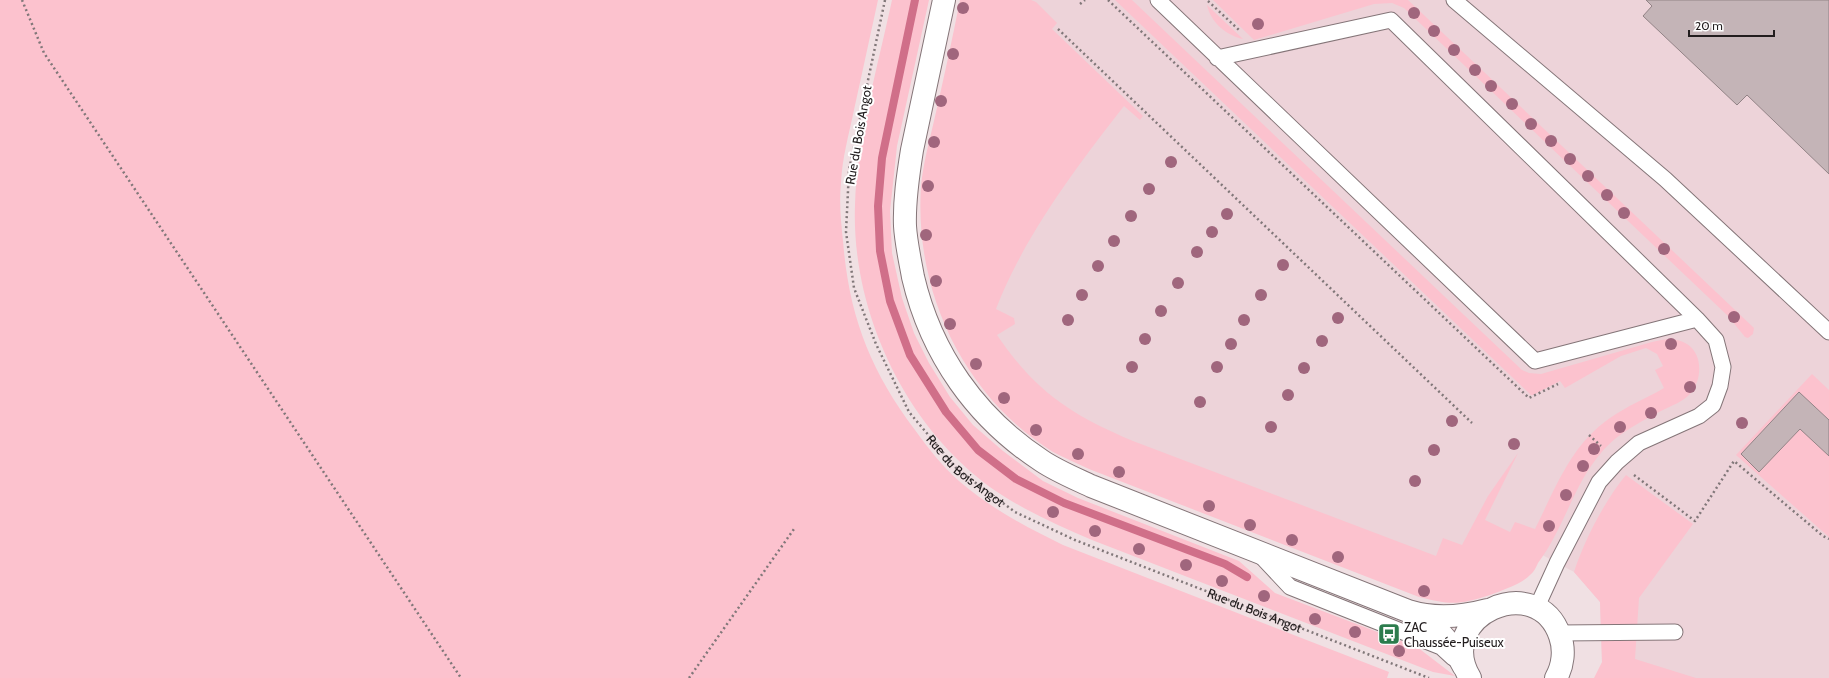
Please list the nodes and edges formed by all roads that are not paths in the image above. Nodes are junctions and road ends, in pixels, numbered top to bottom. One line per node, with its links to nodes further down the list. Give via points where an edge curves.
1 (944, 0): 7 (street, via 912,150 905,226 909,256 924,316 946,364 961,386 1002,431 1043,462 1091,486)
2 (1158, 0): 4 (lane)
3 (1454, 0): 6 (lane, via 1665,179)
4 (1217, 58): 5 (lane, via 1391,20); 5 (lane, via 1535,361)
5 (1697, 319): 8 (lane, via 1716,340 1723,367 1713,405 1698,416 1639,443 1599,482)
6 (1829, 332)
7 (1255, 550): 10 (street); 13 (lane, via 1290,587 1440,647)
8 (1536, 609): 9 (street, via 1512,603); 12 (street, via 1550,619)
9 (1487, 610): 10 (street, via 1446,616); 13 (street, via 1474,621 1466,635 1463,652)
10 (1408, 611): 13 (street, via 1446,638)
11 (1676, 632): 12 (lane)
12 (1559, 633): 14 (street, via 1563,658)
13 (1468, 675)
14 (1556, 678)

